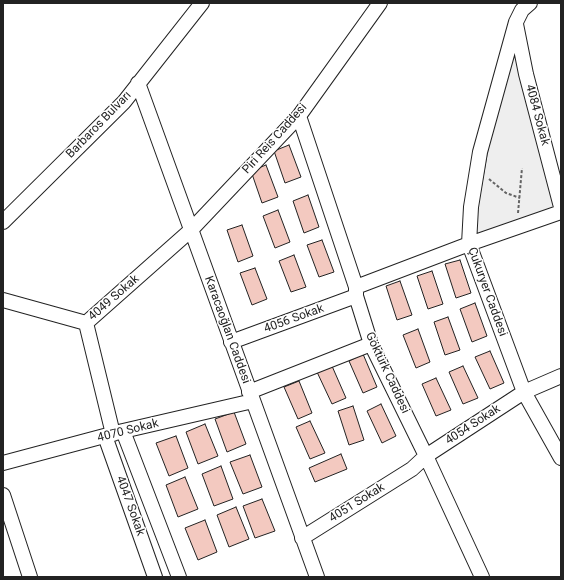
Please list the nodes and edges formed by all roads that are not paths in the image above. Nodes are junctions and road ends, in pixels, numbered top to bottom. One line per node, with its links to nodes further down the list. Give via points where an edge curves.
1 (202, 3): 4 (street, Barbaros Bulvarı)
2 (380, 3): 5 (street, Piri Reis Caddesi)
3 (520, 10): 6 (street, 4084 Sokak, via 526,74); 10 (street, Çukuryer Caddesi, via 476,168)
4 (138, 83): 8 (street, Barbaros Bulvarı, via 124,102); 9 (street, Karacaoğlan Caddesi)
5 (299, 116): 9 (street, Piri Reis Caddesi); 11 (street, Göktürk Caddesi)
6 (561, 207)
7 (561, 212): 10 (street, 4056 Sokak)
8 (3, 222)
9 (191, 230): 13 (street, 4049 Sokak); 14 (street, Karacaoğlan Caddesi)
10 (465, 245): 11 (street, 4056 Sokak); 17 (street, Çukuryer Caddesi)
11 (356, 292): 14 (street, 4056 Sokak); 15 (street, Göktürk Caddesi)
12 (3, 300): 13 (street)
13 (86, 323): 19 (street, 4049 Sokak)
14 (231, 342): 18 (street, Karacaoğlan Caddesi)
15 (371, 344): 18 (street, 4070 Sokak); 20 (street, Göktürk Caddesi)
16 (561, 376): 17 (street, 4054 Sokak)
17 (524, 392): 20 (street, 4054 Sokak); 21 (street, Çukuryer Caddesi)
18 (251, 397): 19 (street, 4070 Sokak); 25 (street, Karacaoğlan Caddesi)
19 (113, 434): 22 (street, 4070 Sokak); 27 (street, 4047 Sokak); 28 (street)
20 (426, 456): 23 (street, 4054 Sokak); 30 (street, Göktürk Caddesi)
21 (561, 458)
22 (3, 463)
23 (412, 469): 25 (street, 4051 Sokak)
24 (3, 495): 26 (street)
25 (302, 538): 29 (street, Karacaoğlan Caddesi)
26 (30, 577)
27 (155, 577)
28 (178, 577)
29 (317, 577)
30 (482, 577)

